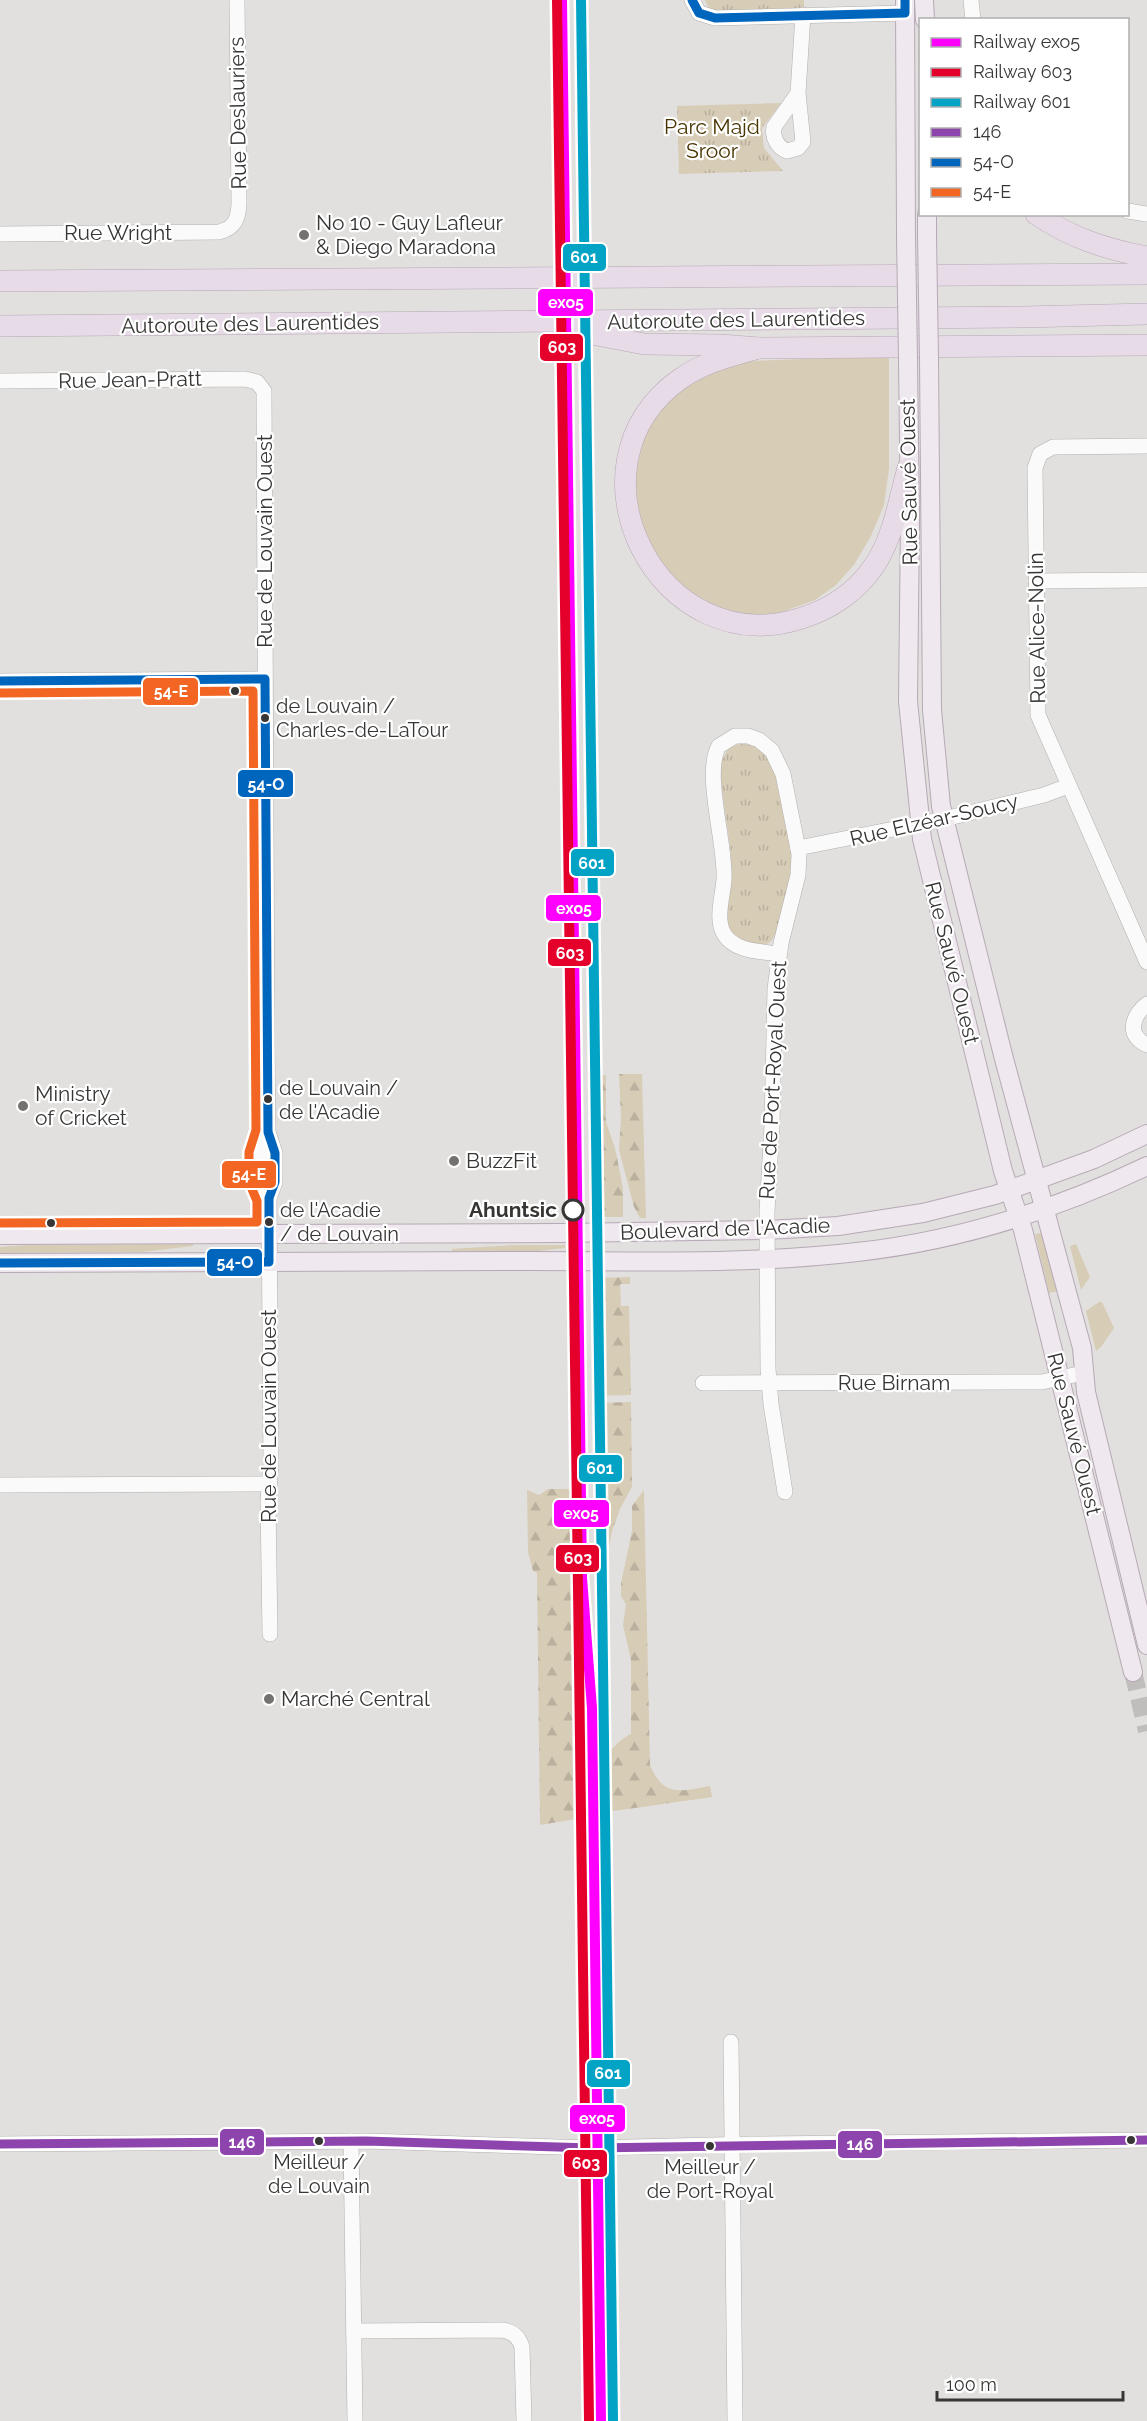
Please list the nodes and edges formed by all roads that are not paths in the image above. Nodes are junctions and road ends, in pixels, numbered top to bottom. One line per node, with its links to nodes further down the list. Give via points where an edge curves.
1 (237, 0): 14 (street, Rue Deslauriers, via 239,204)
2 (692, 0): 6 (street, via 699,13 715,18)
3 (924, 0): 7 (main road)
4 (971, 0): 8 (street)
5 (905, 7): 6 (street); 27 (main road, Rue Sauvé Ouest, bridge)
6 (803, 15): 9 (street)
7 (925, 18)
8 (973, 18)
9 (798, 93)
10 (1129, 211): 11 (street)
11 (1147, 214)
12 (927, 216): 33 (main road, Rue Sauvé Ouest, bridge, via 932,710)
13 (1039, 216): 16 (highway, via 1091,243)
14 (234, 224): 15 (street, Rue Wright, via 219,232)
15 (0, 234)
16 (1147, 256)
17 (1147, 274): 18 (highway, Autoroute des Laurentides)
18 (0, 280)
19 (1147, 314): 20 (highway, Autoroute des Laurentides)
20 (529, 322): 21 (highway, Autoroute des Laurentides); 23 (highway, via 644,344)
21 (0, 326)
22 (1147, 345): 23 (highway)
23 (759, 348): 27 (highway, via 715,361 678,380 651,408 634,439 626,479 630,519 649,565 671,590 711,615 745,623 789,622 825,608 856,588 880,558)
24 (0, 381): 25 (street, Rue Jean-Pratt, via 245,379)
25 (260, 384): 30 (street, Rue de Louvain Ouest, via 265,407)
26 (1147, 446): 29 (street, Rue Alice-Nolin, via 1053,447 1040,454 1035,468)
27 (908, 468): 34 (main road, Rue Sauvé Ouest, via 908,701)
28 (1147, 580): 29 (street)
29 (1036, 581): 32 (street, Rue Alice-Nolin, via 1037,709)
30 (265, 679): 31 (street); 47 (street, Rue de Louvain Ouest, via 268,1132 275,1153)
31 (0, 681)
32 (1068, 786): 33 (street, Rue Elzéar-Soucy); 37 (street, Rue Alice-Nolin)
33 (944, 819): 34 (street, Rue Elzéar-Soucy); 42 (main road, Rue Sauvé Ouest)
34 (921, 825): 35 (street, Rue Elzéar-Soucy); 43 (main road, Rue Sauvé Ouest)
35 (798, 848): 36 (street, Rue de Port-Royal Ouest, via 798,875); 36 (street, Rue de Port-Royal Ouest, via 779,763 767,746 754,738 729,738 715,755 715,794 724,869 720,921 724,934 737,946)
36 (779, 954): 46 (street, Rue de Port-Royal Ouest)
37 (1147, 962)
38 (1147, 1004): 39 (street, via 1136,1015 1133,1026 1137,1037)
39 (1147, 1045)
40 (1147, 1134): 42 (main road, Boulevard de l'Acadie)
41 (1147, 1166): 44 (main road, Boulevard de l'Acadie)
42 (1038, 1180): 43 (main road, Boulevard de l'Acadie); 44 (main road, Rue Sauvé Ouest)
43 (1009, 1190): 45 (main road, Rue Sauvé Ouest); 46 (main road, Boulevard de l'Acadie, via 943,1209 888,1219)
44 (1045, 1208): 45 (main road, Boulevard de l'Acadie); 52 (main road, Rue Sauvé Ouest, via 1082,1348)
45 (1018, 1217): 49 (main road, Boulevard de l'Acadie, via 889,1248); 53 (main road, Rue Sauvé Ouest)
46 (767, 1230): 47 (main road, Boulevard de l'Acadie); 49 (street, Rue de Port-Royal Ouest)
47 (269, 1234): 48 (main road, Boulevard de l'Acadie); 50 (street, Rue de Louvain Ouest)
48 (0, 1235)
49 (767, 1259): 50 (main road, Boulevard de l'Acadie); 55 (street, Rue de Port-Royal Ouest)
50 (269, 1262): 51 (main road, Boulevard de l'Acadie); 56 (street, Rue de Louvain Ouest)
51 (0, 1263)
52 (1083, 1373): 53 (street, Rue Birnam); 60 (main road, Rue Sauvé Ouest)
53 (1060, 1379): 55 (street, Rue Birnam); 61 (main road, Rue Sauvé Ouest)
54 (703, 1383): 55 (street, Rue Birnam)
55 (769, 1383): 58 (street, Rue de Port-Royal Ouest)
56 (269, 1484): 57 (street); 59 (street, Rue de Louvain Ouest)
57 (0, 1485)
58 (785, 1492)
59 (270, 1634)
60 (1147, 1645)
61 (1133, 1672)
62 (732, 2042): 66 (street)
63 (1147, 2140): 66 (street)
64 (351, 2141): 65 (street); 66 (street, via 563,2148); 67 (street)
65 (0, 2144)
66 (732, 2145): 70 (street)
67 (354, 2331): 68 (street); 69 (street, via 512,2333 522,2347)
68 (355, 2421)
69 (524, 2421)
70 (735, 2421)

